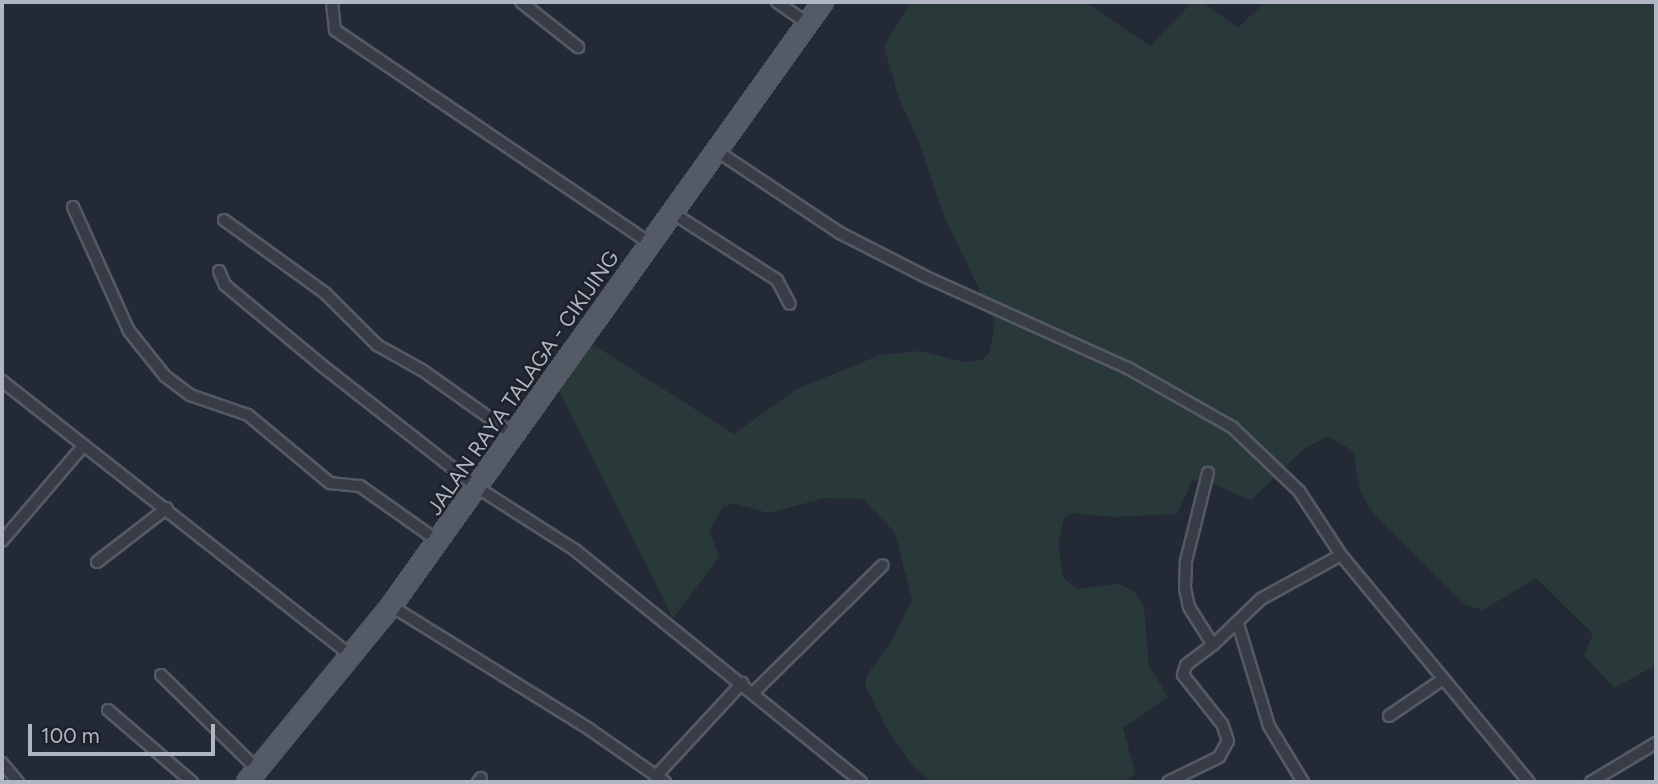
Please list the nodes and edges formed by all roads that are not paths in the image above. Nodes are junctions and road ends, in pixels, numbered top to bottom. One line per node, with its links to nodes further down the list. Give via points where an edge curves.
1 (332, 2): 11 (street, via 335,30)
2 (521, 2): 6 (street)
3 (777, 2): 5 (street)
4 (823, 2): 5 (main road, JALAN RAYA TALAGA - CIKIJING)
5 (808, 24): 7 (main road, JALAN RAYA TALAGA - CIKIJING)
6 (578, 47)
7 (718, 151): 9 (main road, JALAN RAYA TALAGA - CIKIJING); 22 (street, via 840,233 1128,368 1232,427 1299,491)
8 (73, 207): 21 (street, via 129,331 164,376 197,398 248,415 330,483 360,486)
9 (671, 212): 11 (main road, JALAN RAYA TALAGA - CIKIJING); 13 (street, via 777,280)
10 (224, 220): 15 (street, via 325,293 377,345 422,370)
11 (650, 243): 15 (main road, JALAN RAYA TALAGA - CIKIJING)
12 (219, 271): 18 (street, via 225,285)
13 (790, 303)
14 (2, 381): 16 (street)
15 (515, 436): 18 (main road, JALAN RAYA TALAGA - CIKIJING)
16 (84, 445): 19 (street); 20 (street)
17 (1208, 473): 27 (street, via 1186,561 1185,588 1189,607)
18 (478, 488): 21 (main road, JALAN RAYA TALAGA - CIKIJING); 31 (street, via 575,550)
19 (167, 508): 23 (street); 28 (street)
20 (2, 541)
21 (438, 541): 25 (main road, JALAN RAYA TALAGA - CIKIJING)
22 (1340, 555): 26 (street, via 1261,599); 30 (street)
23 (97, 562)
24 (883, 565): 32 (street)
25 (391, 606): 28 (main road, JALAN RAYA TALAGA - CIKIJING); 38 (street)
26 (1238, 624): 27 (street); 43 (street, via 1269,726)
27 (1213, 645): 42 (street, via 1186,665 1182,675 1222,724 1228,741 1219,757)
28 (353, 657): 37 (main road, JALAN RAYA TALAGA - CIKIJING)
29 (161, 675): 37 (street)
30 (1443, 679): 34 (street); 44 (street)
31 (742, 683): 32 (street); 38 (street)
32 (753, 693): 41 (street)
33 (108, 710): 40 (street)
34 (1389, 716)
35 (1656, 743): 45 (street)
36 (2, 763): 39 (street)
37 (252, 776)
38 (660, 779)
39 (19, 782)
40 (192, 782)
41 (860, 782)
42 (1168, 782)
43 (1303, 782)
44 (1529, 782)
45 (1591, 782)

